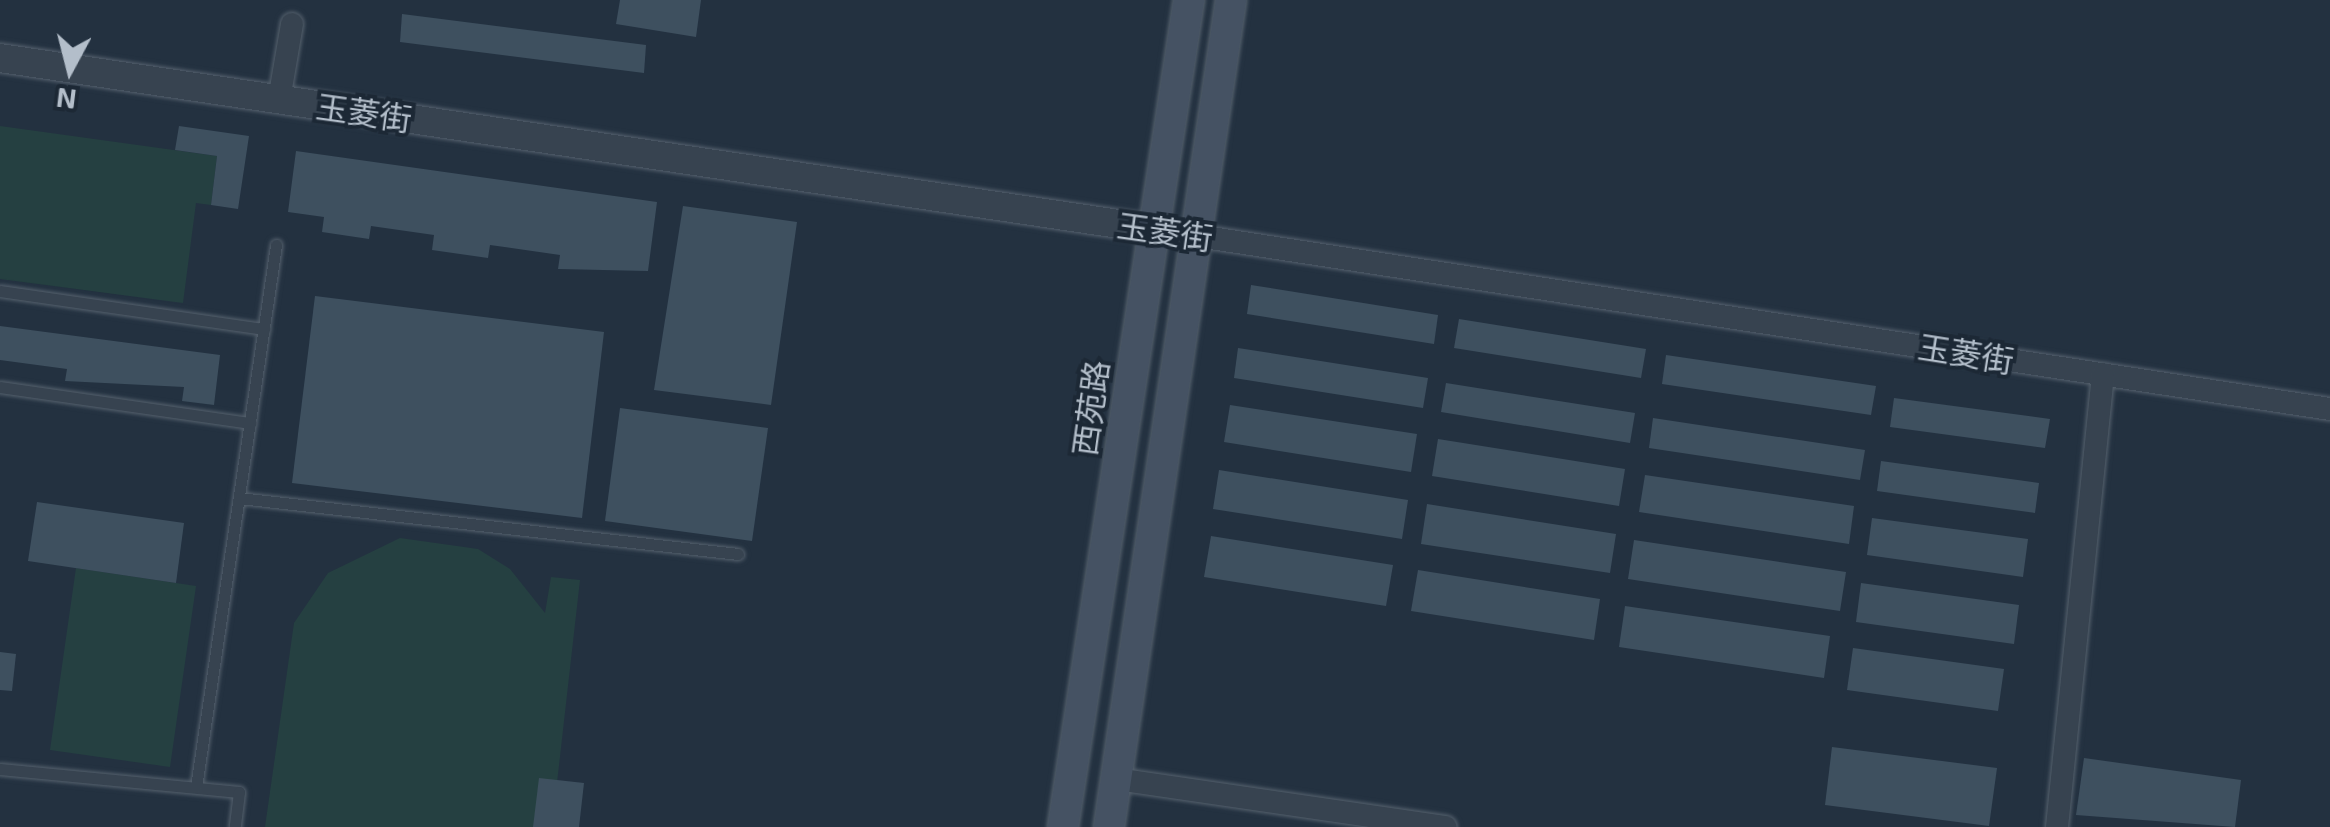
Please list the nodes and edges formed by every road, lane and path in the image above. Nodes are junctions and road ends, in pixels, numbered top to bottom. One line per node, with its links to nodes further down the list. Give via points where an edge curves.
1 (1189, 0): 6 (main road, 西苑路)
2 (1231, 0): 7 (main road)
3 (292, 24): 5 (street)
4 (0, 58): 5 (street, 玉菱街)
5 (279, 100): 6 (street, 玉菱街)
6 (1152, 229): 7 (street, 玉菱街); 21 (main road, 西苑路)
7 (1196, 236): 11 (street, 玉菱街); 18 (main road)
8 (276, 245): 10 (lane)
9 (0, 291): 10 (lane)
10 (264, 329): 14 (lane)
11 (2103, 374): 13 (street, 玉菱街); 24 (street)
12 (0, 387): 14 (lane)
13 (2330, 408)
14 (250, 423): 15 (lane)
15 (239, 498): 16 (lane); 19 (lane)
16 (738, 554)
17 (0, 769): 19 (lane)
18 (1116, 780): 22 (main road); 23 (street)
19 (196, 787): 20 (lane, via 239,792)
20 (235, 827)
21 (1063, 827)
22 (1109, 827)
23 (1446, 827)
24 (2058, 827)

